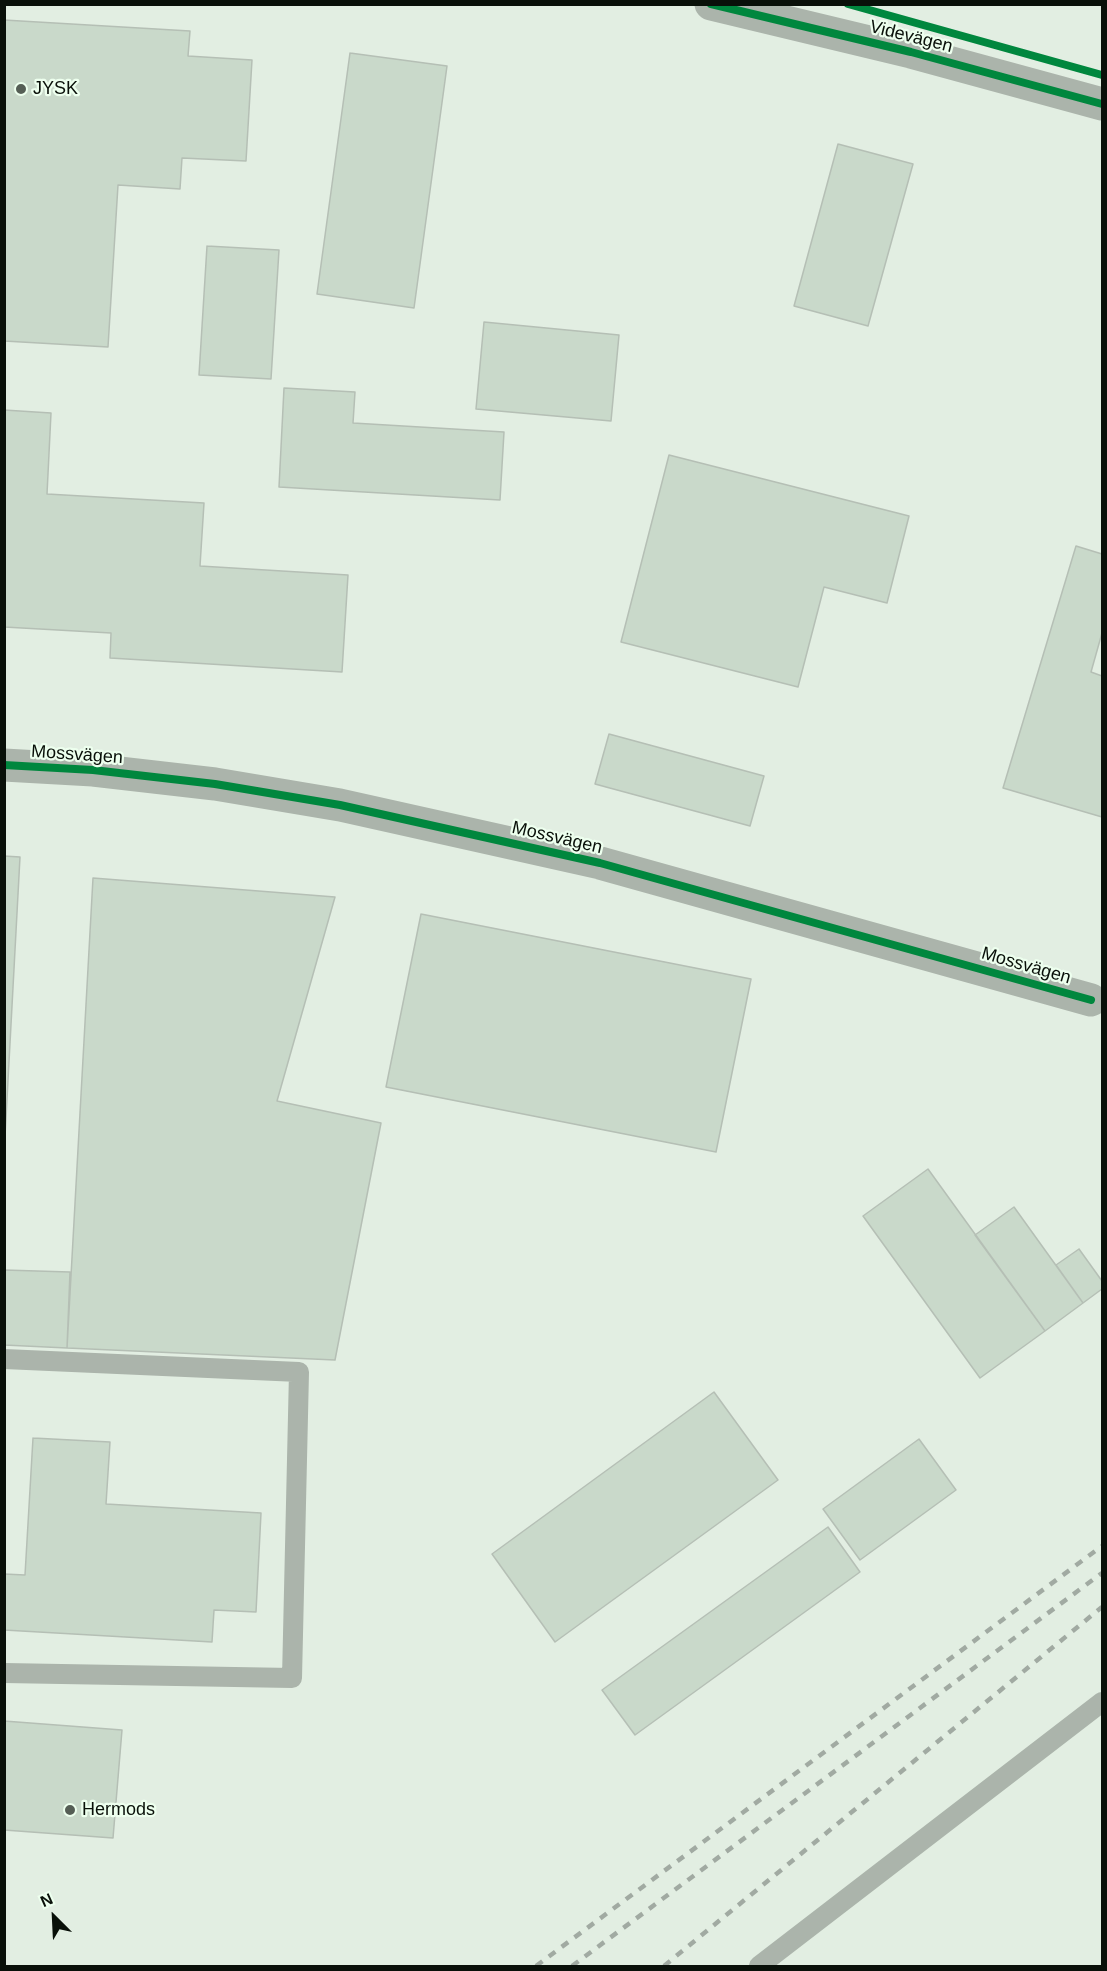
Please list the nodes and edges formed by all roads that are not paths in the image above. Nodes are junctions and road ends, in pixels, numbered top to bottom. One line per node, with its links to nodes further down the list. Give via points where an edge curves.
1 (711, 4): 2 (street, Videvägen, via 912,52)
2 (1102, 104)
3 (4, 765): 4 (street, Mossvägen, via 182,780 340,805 600,863)
4 (1091, 1000)
5 (4, 1359): 6 (lane, via 298,1372 292,1678)
6 (4, 1673)
7 (1102, 1702): 8 (lane)
8 (759, 1966)

